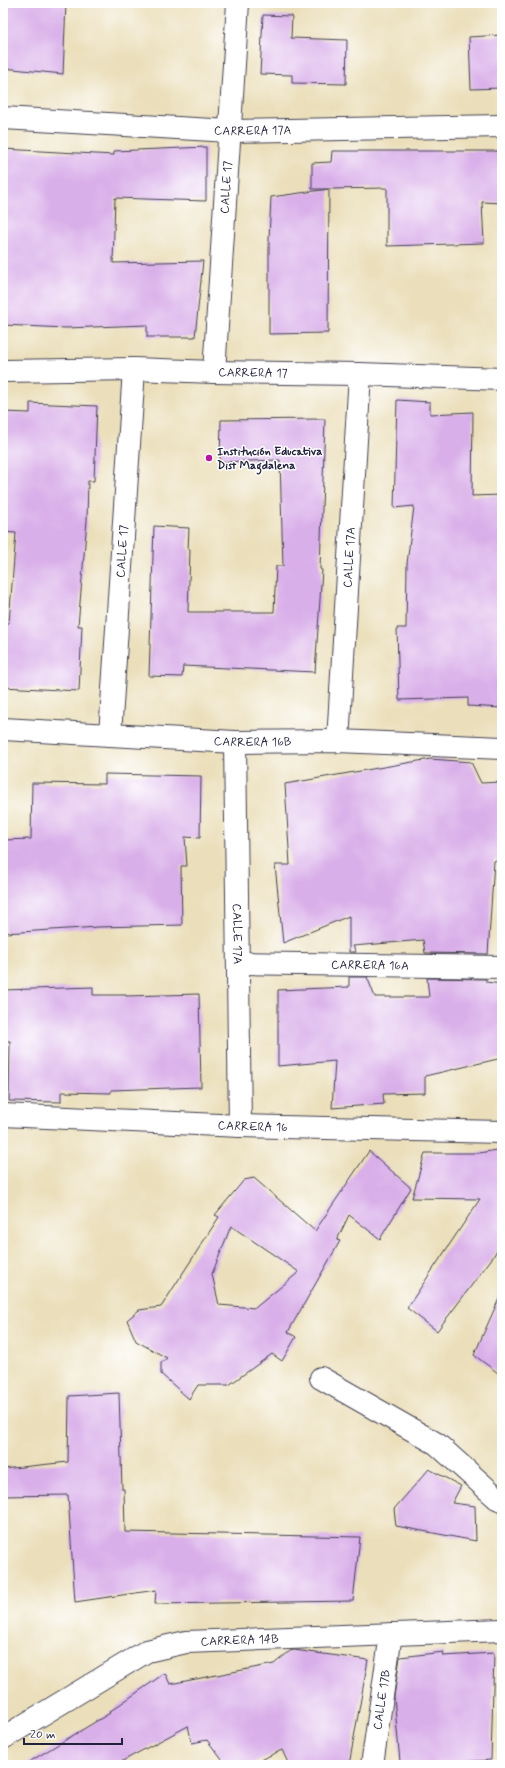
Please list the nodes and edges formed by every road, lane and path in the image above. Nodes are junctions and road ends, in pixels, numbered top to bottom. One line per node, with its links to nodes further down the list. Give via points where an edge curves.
1 (238, 3): 4 (street, CALLE 17)
2 (3, 118): 4 (street, CARRERA 17A)
3 (502, 126): 4 (street, CARRERA 17A)
4 (230, 132): 7 (street, CALLE 17)
5 (134, 369): 6 (street, CARRERA 17); 7 (street, CARRERA 17); 11 (street, CALLE 17)
6 (3, 371)
7 (214, 372): 8 (street, CARRERA 17)
8 (360, 374): 9 (street, CARRERA 17); 13 (street, CALLE 17A)
9 (502, 379)
10 (3, 730): 11 (street, CARRERA 16B)
11 (110, 735): 12 (street, CARRERA 16B)
12 (235, 742): 13 (street, CARRERA 16B); 15 (street, CALLE 17A)
13 (338, 742): 14 (street, CARRERA 16B)
14 (502, 748)
15 (239, 963): 16 (street, CARRERA 16A); 18 (street, CALLE 17A)
16 (502, 968)
17 (3, 1115): 18 (street, CARRERA 16)
18 (240, 1126): 19 (street, CARRERA 16)
19 (502, 1132)
20 (321, 1378): 21 (street, via 437,1444)
21 (502, 1500)
22 (502, 1630): 23 (street, CARRERA 14B)
23 (391, 1634): 24 (street, CARRERA 14B, via 186,1642 147,1651); 25 (street, CALLE 17B)
24 (3, 1738)
25 (372, 1765)

